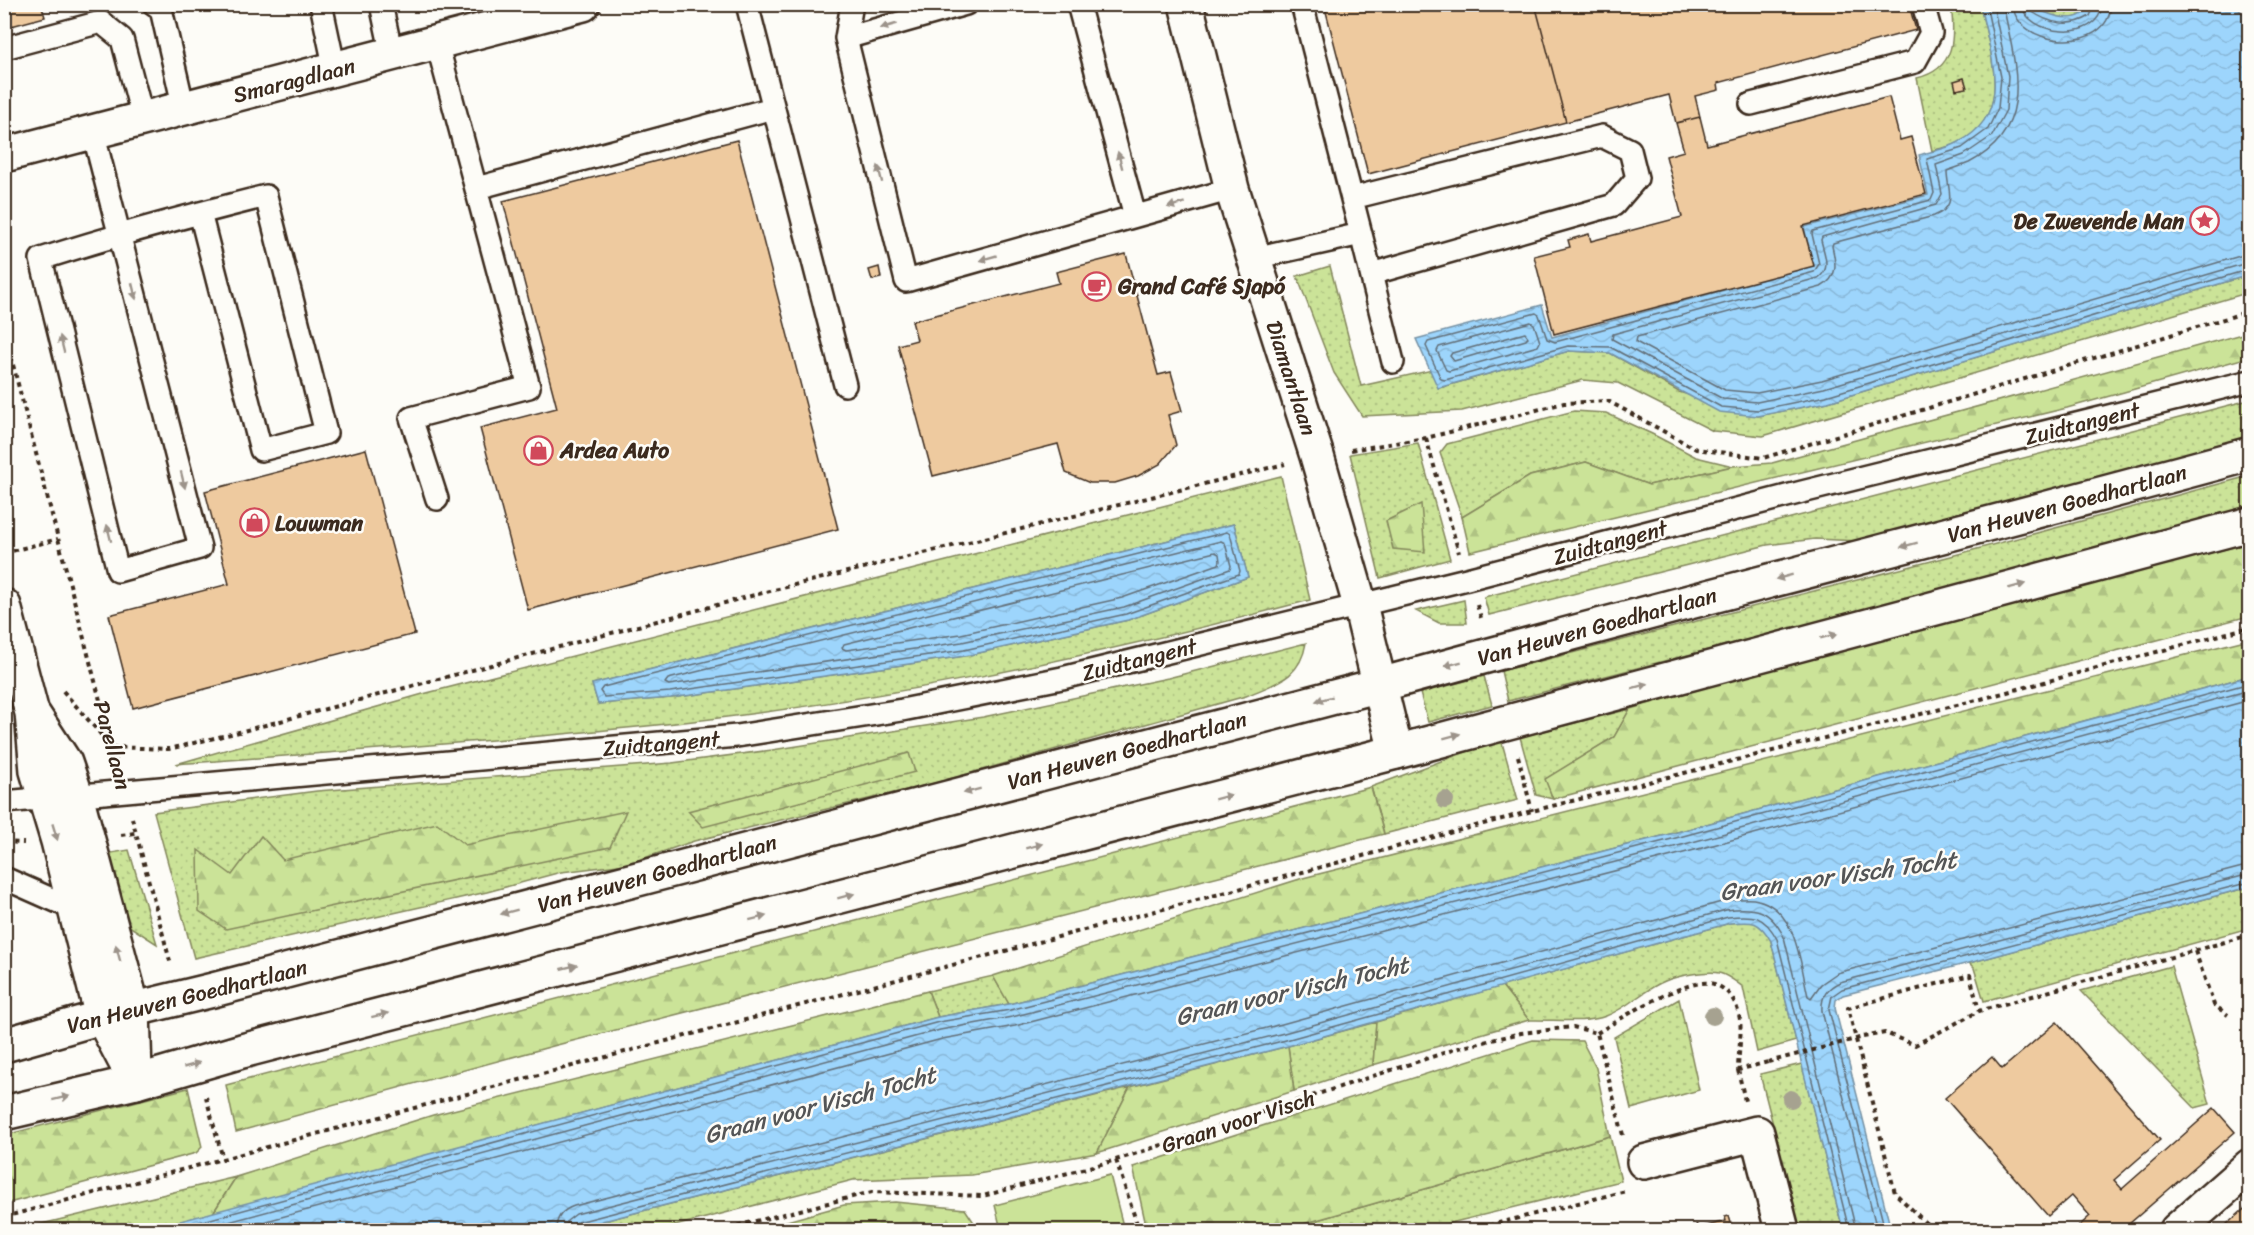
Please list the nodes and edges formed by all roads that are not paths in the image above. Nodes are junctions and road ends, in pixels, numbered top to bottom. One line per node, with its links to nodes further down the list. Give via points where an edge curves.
1 (321, 4): 17 (lane)
2 (381, 4): 16 (lane)
3 (583, 4): 12 (main road, Smaragdlaan)
4 (747, 4): 19 (lane)
5 (852, 4): 13 (lane)
6 (966, 4): 13 (lane, one-way to 13)
7 (1078, 4): 28 (lane, one-way to 7)
8 (1185, 4): 25 (main road, Diamantlaan)
9 (1302, 4): 26 (lane)
10 (1923, 4): 18 (lane, via 1931,33 1915,62)
11 (165, 6): 20 (lane)
12 (537, 11): 14 (main road, Smaragdlaan)
13 (846, 38): 28 (lane, one-way to 13, via 906,281)
14 (437, 44): 16 (main road, Smaragdlaan); 24 (lane)
15 (4, 48): 21 (lane, via 101,22 122,39)
16 (392, 55): 17 (main road, Smaragdlaan)
17 (335, 70): 20 (main road, Smaragdlaan)
18 (1751, 104)
19 (773, 108): 24 (lane); 35 (lane)
20 (184, 109): 21 (main road, Smaragdlaan)
21 (143, 119): 22 (main road, Smaragdlaan)
22 (93, 132): 23 (main road, Smaragdlaan); 29 (lane)
23 (4, 155)
24 (477, 188): 37 (lane, via 529,387 411,418)
25 (1232, 189): 28 (lane, one-way to 28); 31 (main road, Diamantlaan)
26 (1352, 198): 30 (lane); 32 (lane, via 1602,136 1630,150 1637,178 1614,205)
27 (200, 213): 27 (lane, via 261,450 326,433 266,196); 29 (lane)
28 (1135, 216)
29 (119, 234): 29 (lane, one-way to 29, via 200,548 118,571 41,259)
30 (1362, 234): 31 (lane); 32 (lane)
31 (1254, 258): 39 (main road, Diamantlaan)
32 (1371, 274): 33 (lane)
33 (1393, 362)
34 (2250, 381): 39 (lane, Zuidtangent)
35 (845, 385)
36 (2250, 454): 41 (main road, Van Heuven Goedhartlaan, one-way to 41)
37 (437, 499)
38 (2250, 524): 42 (main road, one-way to 38)
39 (1360, 605): 41 (main road, Diamantlaan); 43 (lane, Zuidtangent, via 1062,678 902,710 737,736)
40 (4, 606): 43 (main road, via 32,713 37,771)
41 (1380, 685): 42 (main road, Diamantlaan); 47 (main road, Van Heuven Goedhartlaan, one-way to 47)
42 (1396, 752): 50 (main road, one-way to 42)
43 (61, 796): 44 (lane, Zuidtangent); 46 (main road, one-way to 46); 47 (main road, one-way to 43)
44 (4, 802)
45 (4, 878): 46 (lane)
46 (74, 909): 48 (main road)
47 (133, 1009): 48 (main road, Van Heuven Goedhartlaan); 50 (main road)
48 (102, 1017): 49 (main road, Van Heuven Goedhartlaan); 50 (main road)
49 (4, 1045)
50 (136, 1082): 51 (main road, one-way to 50)
51 (4, 1113)
52 (1634, 1165): 54 (main road, via 1757,1133)
53 (2250, 1166): 55 (main road)
54 (1782, 1230)
55 (2177, 1230)

